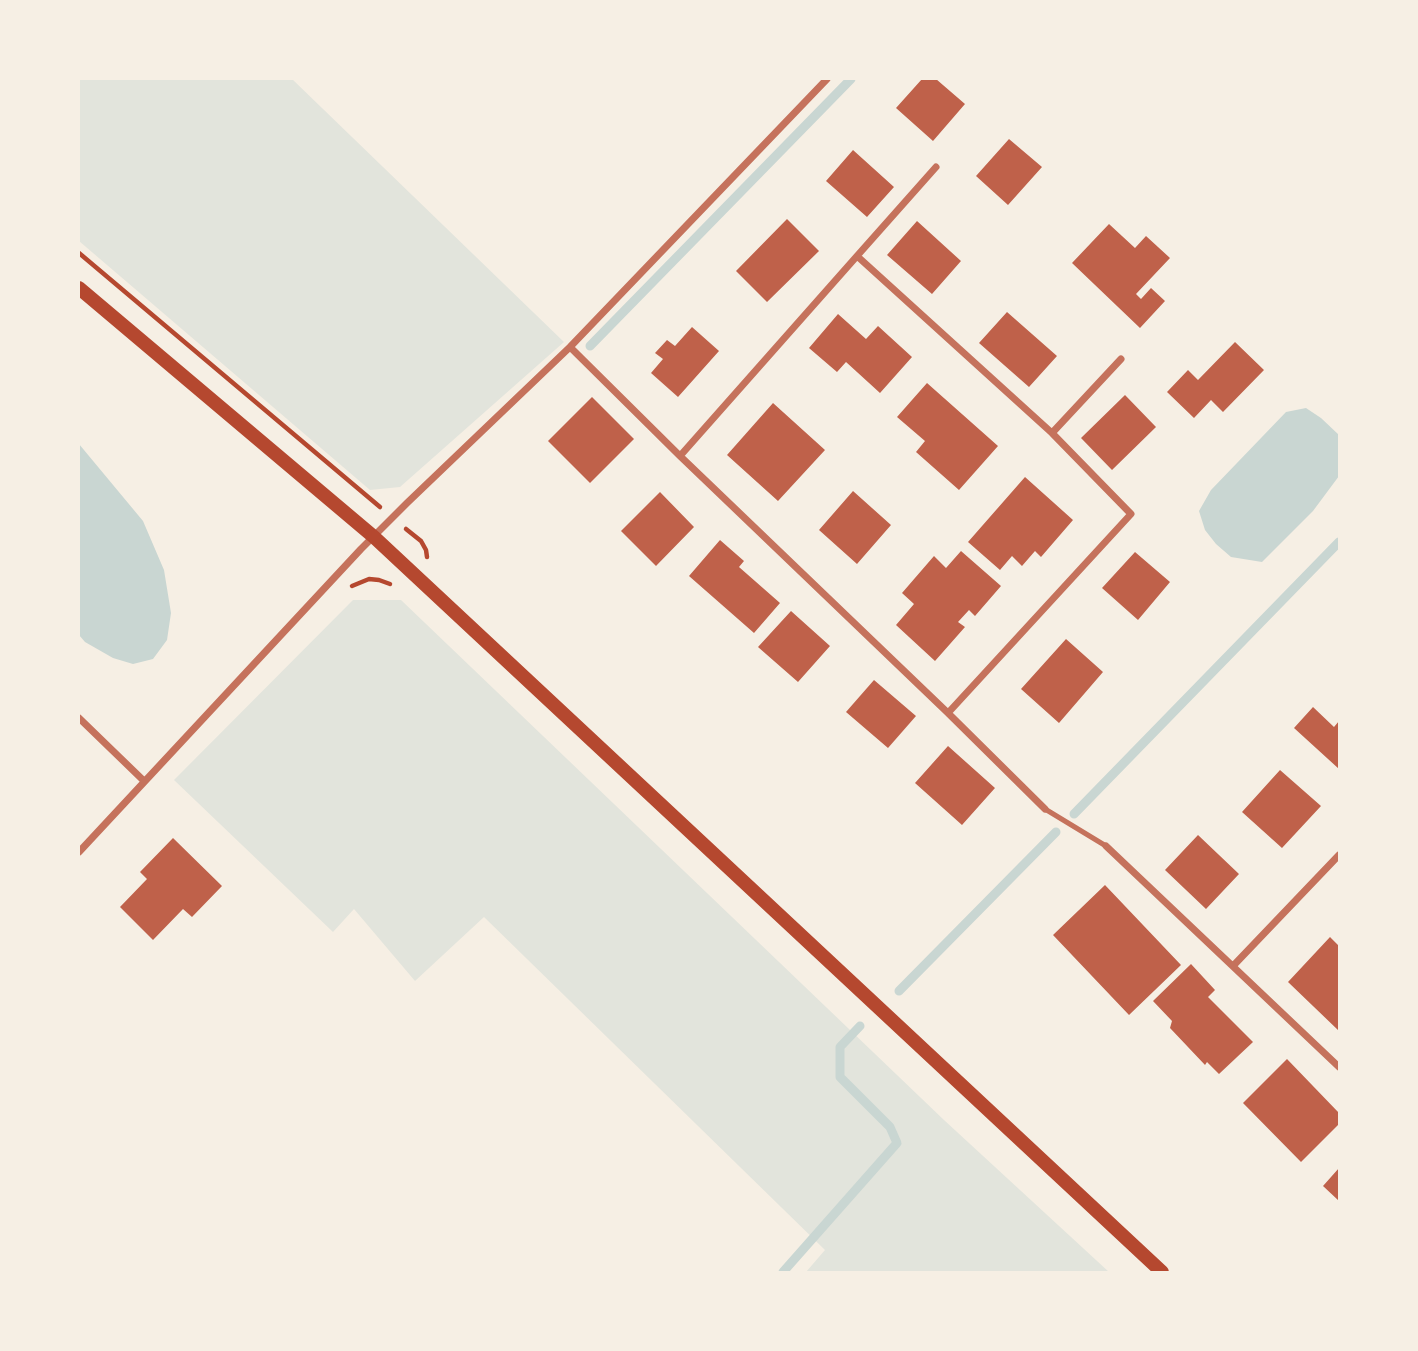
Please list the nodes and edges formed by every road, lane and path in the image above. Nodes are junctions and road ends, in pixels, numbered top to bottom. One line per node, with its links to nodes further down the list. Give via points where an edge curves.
1 (827, 79): 5 (street)
2 (936, 167): 3 (street)
3 (857, 256): 7 (street); 8 (street)
4 (79, 288): 9 (main road)
5 (570, 347): 8 (street); 9 (street)
6 (1121, 359): 7 (street)
7 (1052, 433): 10 (street, via 1131,514)
8 (680, 456): 10 (street)
9 (374, 537): 12 (street); 19 (main road)
10 (948, 713): 13 (street)
11 (79, 718): 12 (street)
12 (144, 781): 15 (street)
13 (1045, 809): 14 (lane)
14 (1106, 846): 17 (street)
15 (79, 852)
16 (1339, 855): 17 (street)
17 (1233, 966): 18 (street)
18 (1339, 1067)
19 (1162, 1272)

